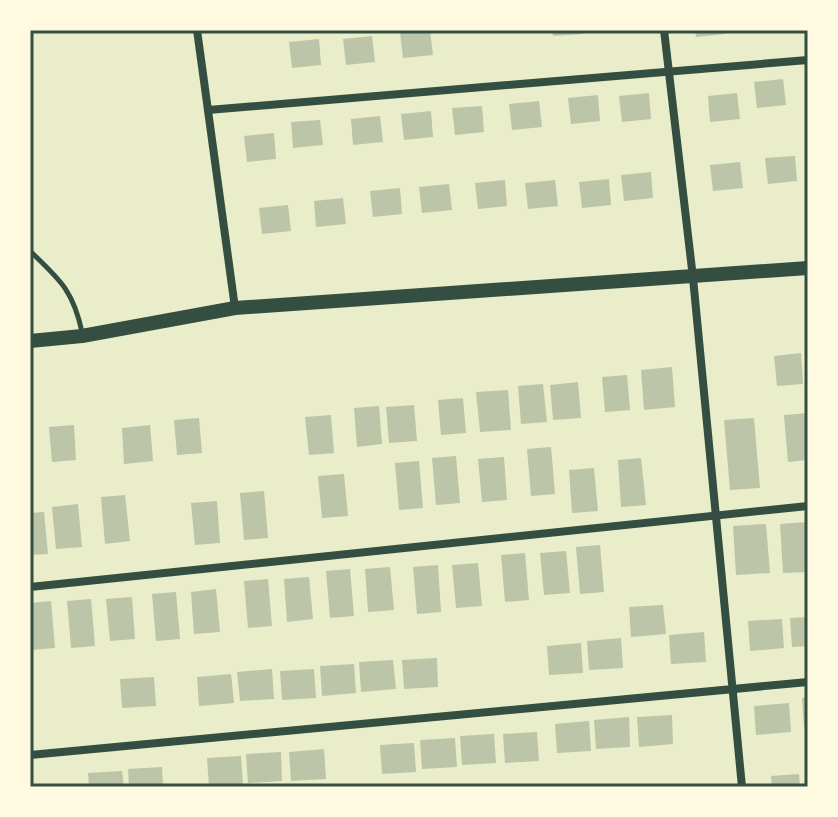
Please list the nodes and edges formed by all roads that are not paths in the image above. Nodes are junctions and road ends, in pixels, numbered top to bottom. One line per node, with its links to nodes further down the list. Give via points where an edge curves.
1 (197, 30): 5 (street)
2 (664, 30): 4 (street)
3 (808, 60): 4 (street)
4 (667, 72): 5 (street); 8 (street)
5 (208, 110): 9 (street)
6 (30, 251): 10 (lane, via 76,304)
7 (808, 268): 8 (main road)
8 (693, 278): 9 (main road); 13 (street)
9 (235, 308): 10 (main road)
10 (82, 336): 11 (main road)
11 (30, 341)
12 (808, 506): 13 (street)
13 (716, 515): 14 (street); 16 (street)
14 (30, 587)
15 (808, 682): 16 (street)
16 (732, 690): 17 (street); 18 (street)
17 (30, 755)
18 (742, 787)

